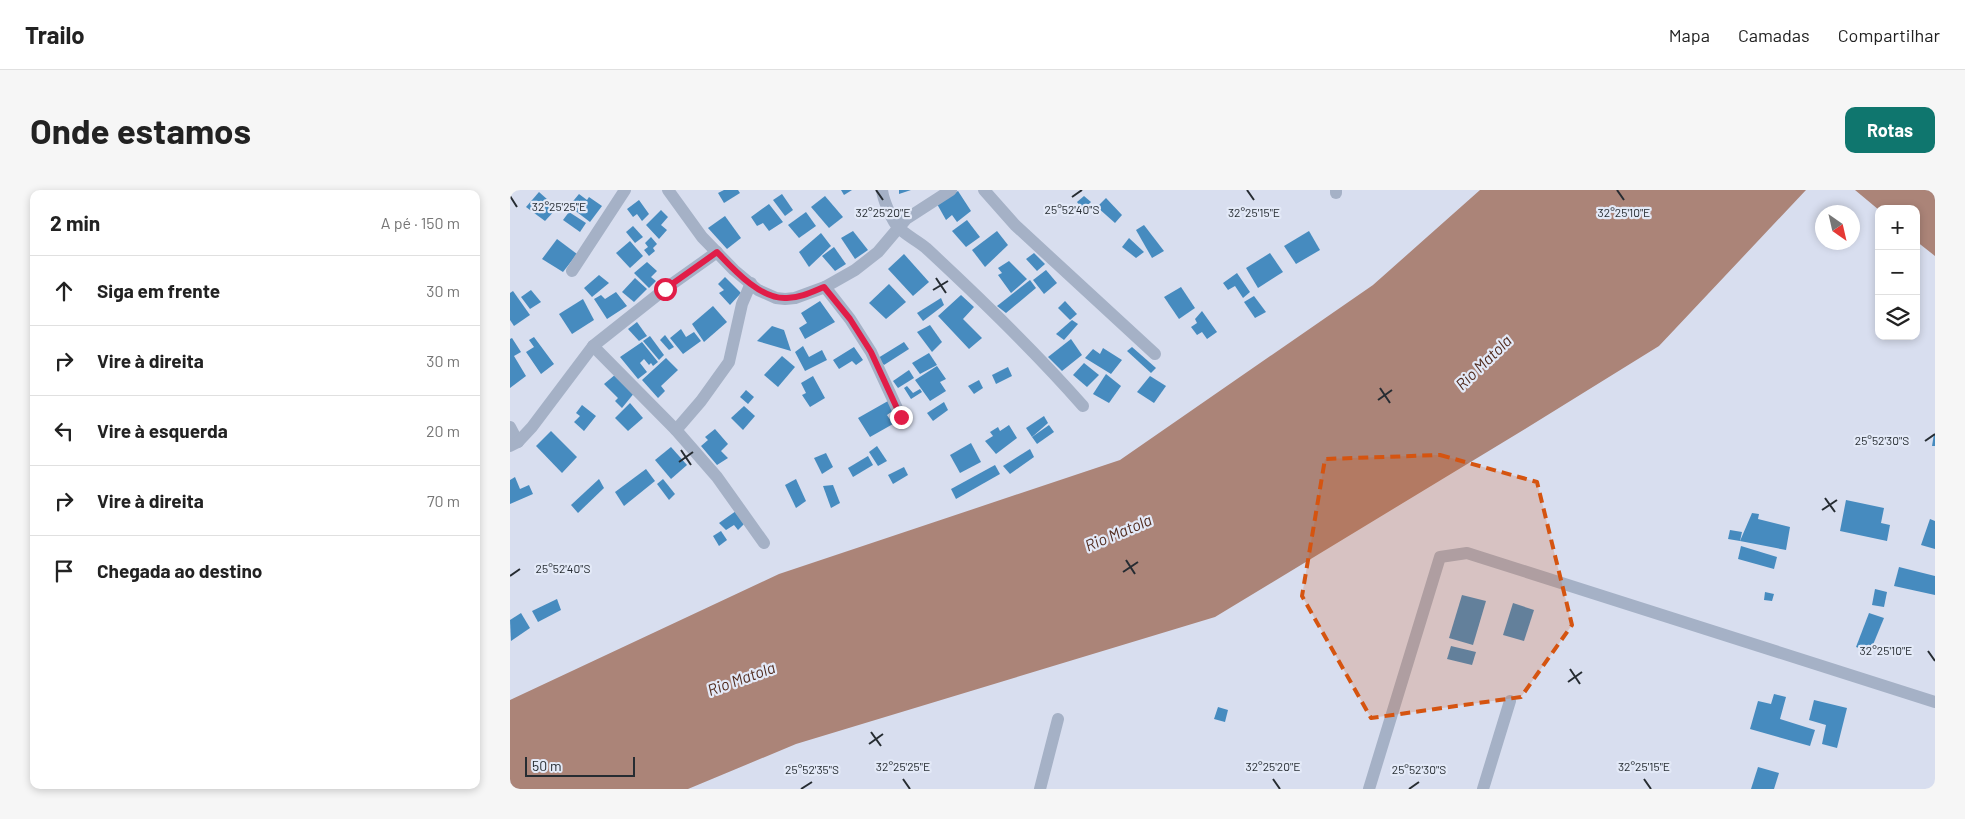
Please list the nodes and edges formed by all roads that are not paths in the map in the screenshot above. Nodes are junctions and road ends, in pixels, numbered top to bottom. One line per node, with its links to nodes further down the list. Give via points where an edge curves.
1 (624, 190): 8 (street)
2 (668, 190): 7 (street)
3 (882, 190): 6 (street)
4 (951, 190): 6 (street)
5 (984, 190): 12 (street, via 1015,225)
6 (898, 227): 10 (street, via 878,252 855,270); 13 (street, via 945,266)
7 (717, 252): 9 (street); 11 (street)
8 (572, 271)
9 (751, 283): 10 (street, via 776,298 785,299); 16 (street, via 742,304 729,362)
10 (824, 287): 14 (street, via 871,352)
11 (593, 346): 16 (street); 17 (street, via 550,405)
12 (1155, 354)
13 (1083, 406)
14 (901, 417)
15 (510, 427): 17 (street)
16 (676, 430): 18 (street, via 717,477)
17 (514, 444)
18 (764, 543)
19 (1510, 701): 24 (street)
20 (1935, 702): 23 (street, via 1467,553 1440,558)
21 (1058, 719): 22 (street)
22 (1040, 789)
23 (1369, 789)
24 (1483, 789)

